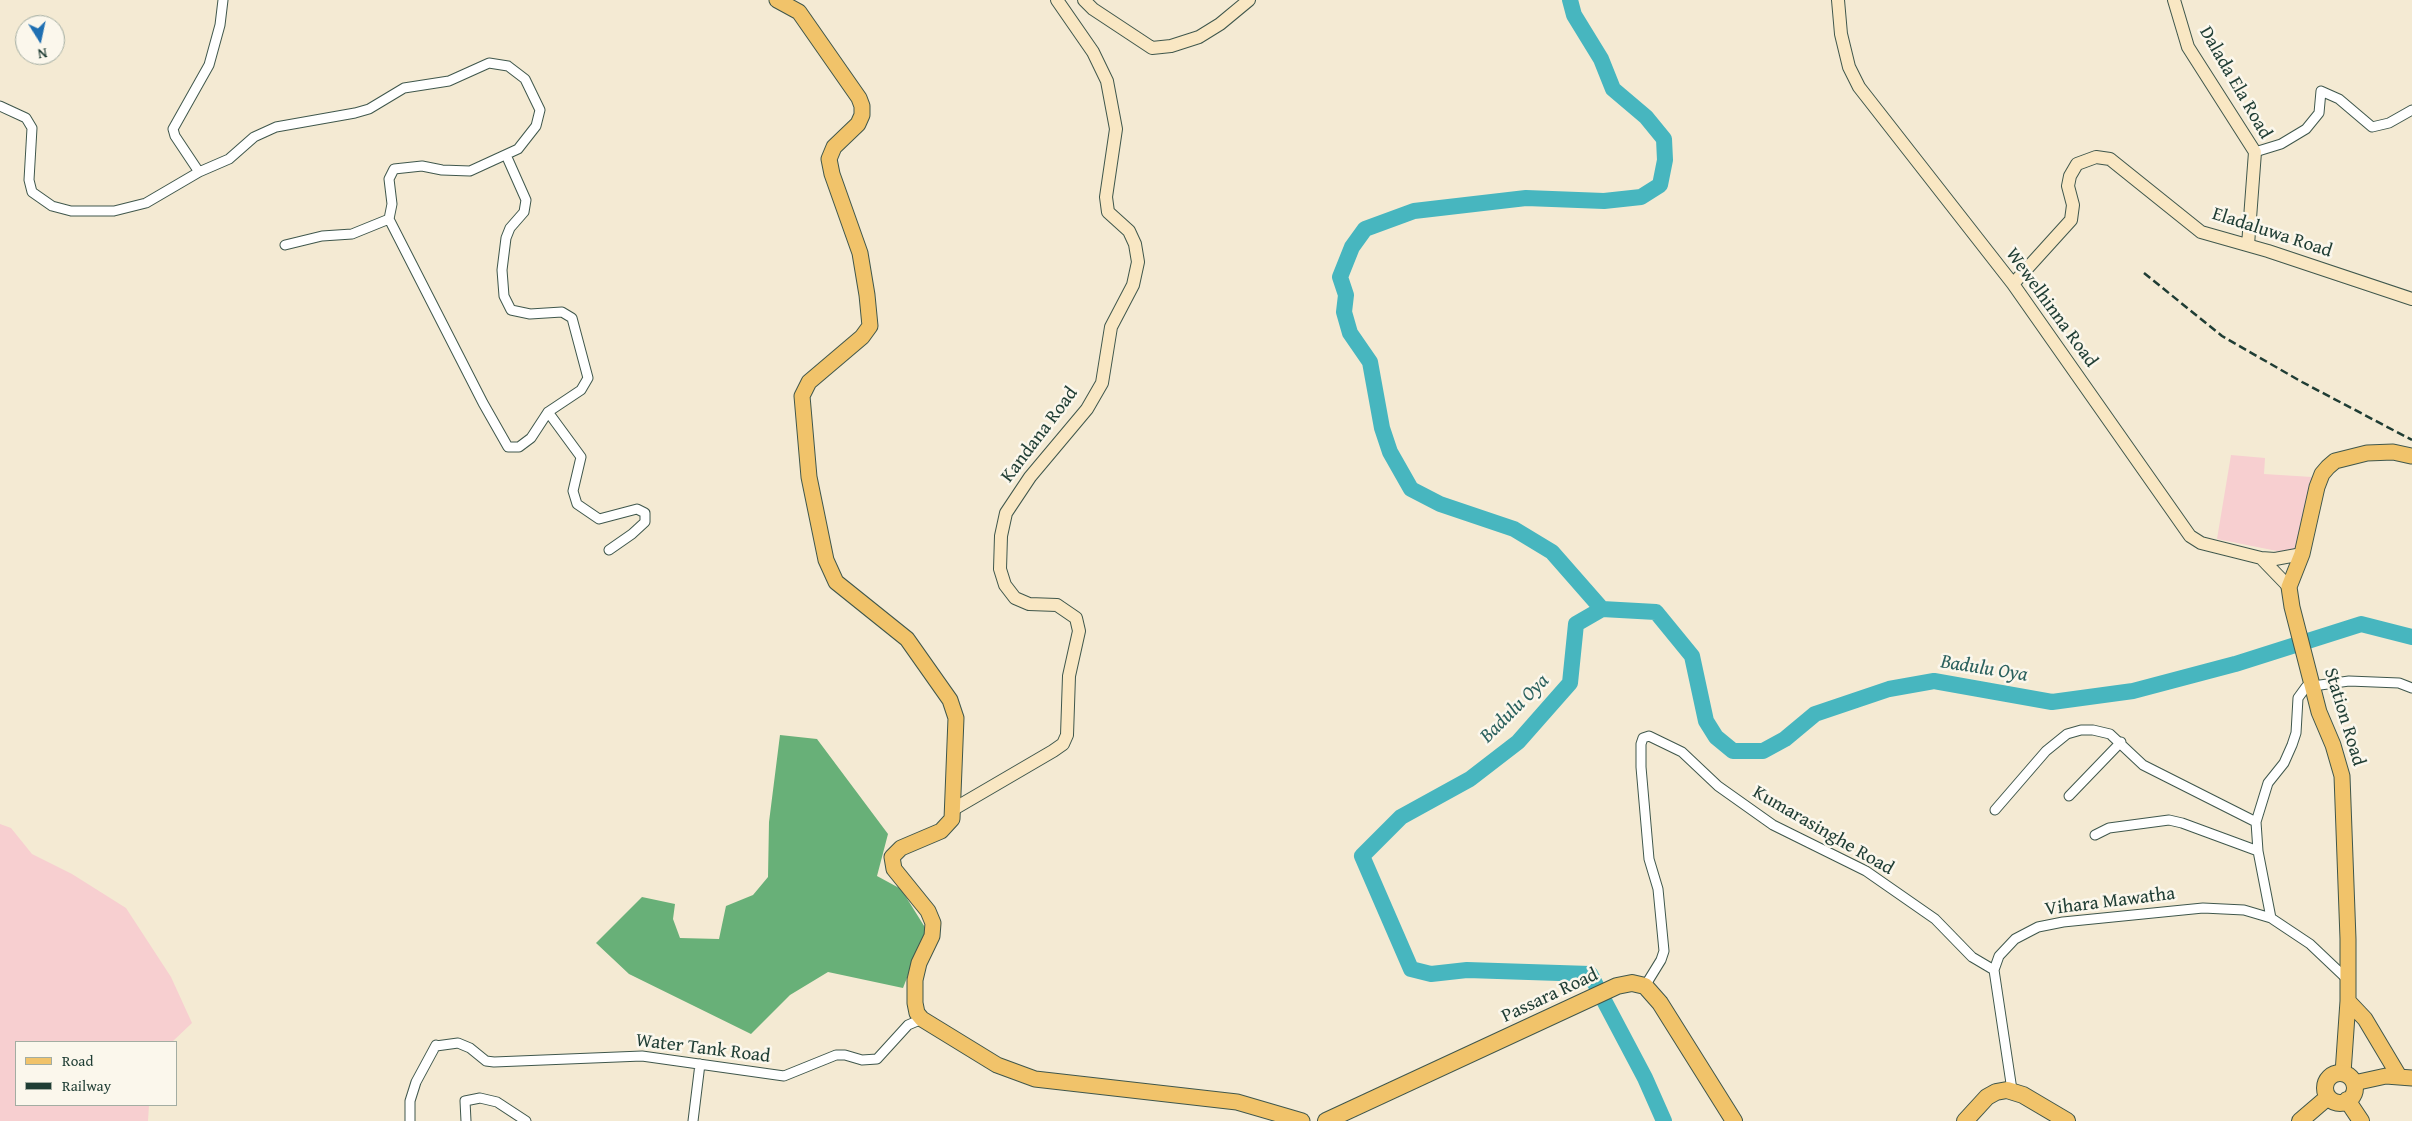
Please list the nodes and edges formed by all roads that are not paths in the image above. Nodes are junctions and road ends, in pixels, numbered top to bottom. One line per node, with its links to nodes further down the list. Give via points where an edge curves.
1 (223, 0): 12 (street, via 209,65 174,129 175,136)
2 (777, 0): 28 (main road, via 799,12 862,106 858,124 834,147 830,159 832,174 860,253 870,326 862,337 808,382 803,391 808,468 815,514 833,576 907,639 950,700 956,718)
3 (1057, 0): 28 (street, Kandana Road, via 1093,52 1108,81 1116,129 1106,197 1108,212 1129,231 1138,262 1134,285 1111,327 1102,383 1088,409 1030,477 1006,513 1001,536 1000,569 1005,585 1015,598 1029,604 1057,605 1076,618 1079,631 1069,676 1064,744)
4 (1084, 0): 5 (street, via 1152,48 1198,37)
5 (1249, 0)
6 (1838, 0): 16 (street, Wewelhinna Road, via 1841,34 1849,67 1860,87)
7 (2174, 0): 10 (street, Dalada Ela Road, via 2188,47)
8 (1, 108): 12 (street, via 26,118 32,128 29,180 32,192 52,206 71,211 114,211 146,203)
9 (2412, 110): 10 (street, via 2372,128 2339,99 2320,91 2319,113 2306,129 2281,144)
10 (2255, 152): 15 (street, Dalada Ela Road)
11 (506, 155): 12 (street, via 518,149 536,126 540,110 526,79 508,66 490,63 449,81 404,88 355,113 276,127 254,137 229,159); 13 (street, via 470,171 422,166 394,169 389,179 392,204); 18 (street, via 526,200 524,212 506,238 502,270 504,296 511,310 530,314 562,312 572,318 588,378 581,390)
12 (199, 172)
13 (389, 220): 14 (street, via 352,234 322,236); 18 (street, via 508,447 519,447 531,438)
14 (286, 245)
15 (2248, 245): 16 (street, Eladaluwa Road, via 2201,232 2110,159 2096,157 2078,164 2070,176 2071,220); 17 (street, Eladaluwa Road)
16 (2013, 284): 22 (street, Wewelhinna Road, via 2190,536 2201,543)
17 (2412, 299)
18 (548, 412): 20 (street, via 581,457 573,491 577,504 599,520 637,509 645,513 645,522)
19 (2411, 456): 21 (main road, via 2393,452 2367,453 2335,461 2328,467 2317,487)
20 (609, 550)
21 (2302, 554): 22 (street, Wewelhinna Road); 23 (main road)
22 (2261, 558): 23 (street)
23 (2289, 587): 24 (main road, Station Road)
24 (2311, 681): 25 (street, via 2399,683); 30 (street, via 2298,698 2292,745 2284,763 2268,783); 35 (main road, Station Road, via 2342,776)
25 (2412, 688)
26 (2121, 742): 27 (street); 29 (street, via 2110,734 2093,730 2067,734 2046,751); 30 (street, via 2143,765)
27 (2069, 796)
28 (952, 810): 38 (main road, via 952,819 941,831 901,848 892,857 894,869 928,911 933,923 932,936 915,980 915,1003)
29 (1995, 810)
30 (2256, 822): 32 (street)
31 (2095, 835): 32 (street, via 2109,828 2169,820)
32 (2258, 851): 33 (street)
33 (2271, 918): 34 (street, Vihara Mawatha, via 2244,910 2203,908 2062,922 2038,927 2015,939 1999,956); 35 (street, Vihara Mawatha, via 2310,944)
34 (1994, 970): 36 (street, Kumarasinghe Road, via 1972,957 1935,919 1866,871 1773,825 1718,786 1682,752 1649,736 1641,744 1641,767 1664,951); 42 (street)
35 (2348, 980): 37 (main road, Station Road)
36 (1645, 986): 50 (highway, Passara Road, via 1632,983 1618,986); 51 (highway, via 1660,1003)
37 (2348, 1001): 40 (main road, via 2365,1018); 41 (main road, Station Road)
38 (922, 1019): 39 (street, Water Tank Road, via 908,1026 877,1058 862,1060 836,1055 784,1076); 49 (main road, via 997,1065 1035,1079 1237,1102)
39 (700, 1064): 45 (street, Water Tank Road, via 642,1056 494,1062 458,1043 436,1046 416,1082 410,1100); 48 (street)
40 (2405, 1077): 41 (main road)
41 (2349, 1078): 43 (highway, via 2334,1074 2325,1088); 44 (highway, via 2354,1093)
42 (2012, 1090): 52 (highway, via 2002,1090 1986,1097); 53 (highway)
43 (2328, 1097): 44 (highway, via 2339,1102); 54 (highway)
44 (2347, 1100): 55 (highway)
45 (410, 1121)
46 (466, 1121): 47 (street, via 465,1101 480,1098 497,1102)
47 (526, 1121)
48 (693, 1121)
49 (1302, 1121)
50 (1326, 1121)
51 (1734, 1121)
52 (1965, 1121)
53 (2067, 1121)
54 (2300, 1121)
55 (2361, 1121)

